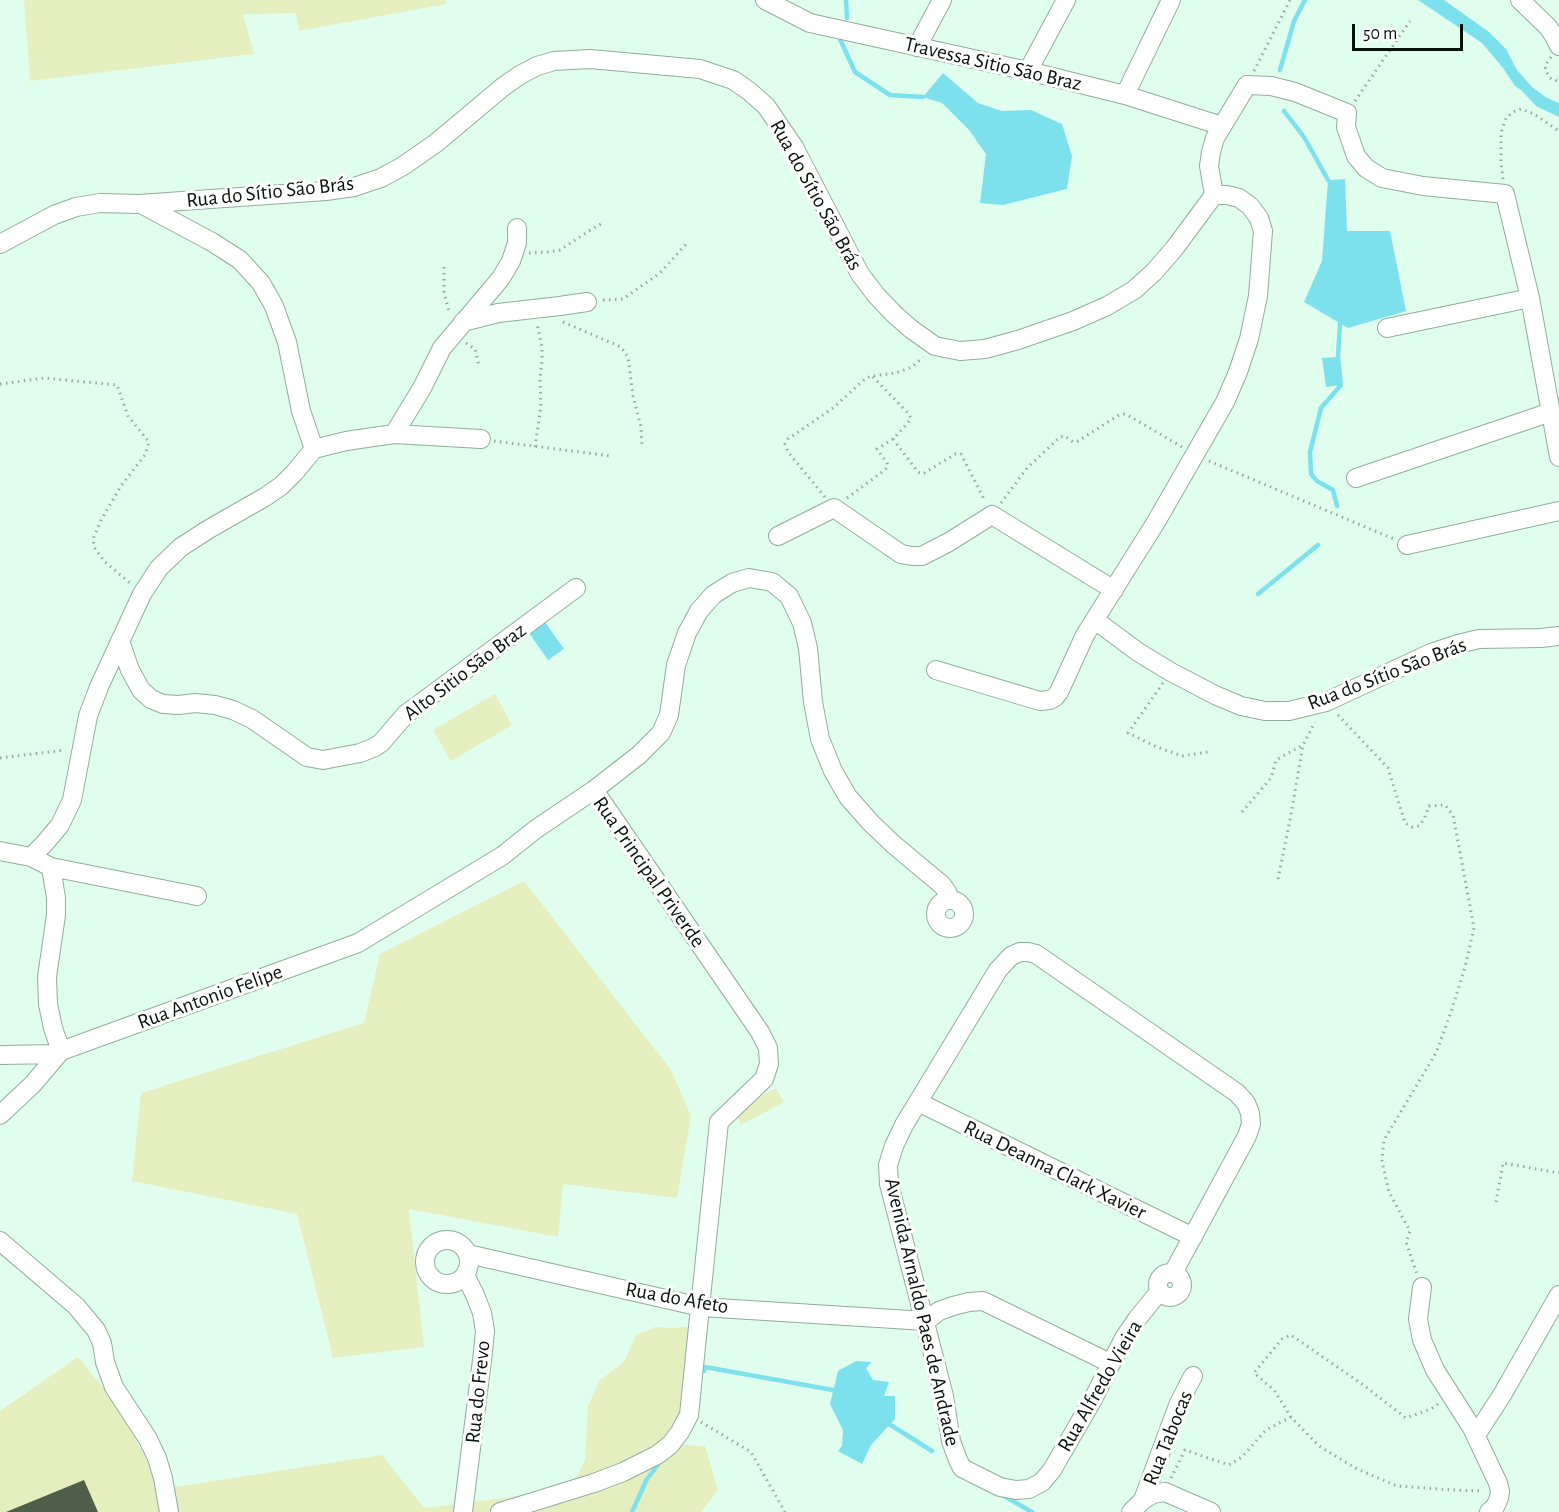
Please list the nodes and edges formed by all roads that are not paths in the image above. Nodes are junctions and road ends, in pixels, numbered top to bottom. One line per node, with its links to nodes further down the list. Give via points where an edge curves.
1 (765, 0): 7 (street, Travessa Sitio São Braz, via 810,23)
2 (942, 0): 7 (street)
3 (1066, 0): 8 (street)
4 (1171, 0): 9 (street)
5 (1520, 0): 6 (street, via 1548,27)
6 (1559, 46)
7 (917, 47): 8 (street, Travessa Sitio São Braz)
8 (1028, 71): 9 (street, Travessa Sitio São Braz)
9 (1125, 95): 10 (street, Travessa Sitio São Braz)
10 (1222, 126): 11 (street, via 1209,166); 15 (street, via 1247,85 1271,86 1347,114 1346,127 1356,156 1382,178 1505,194)
11 (1214, 195): 12 (street, Rua do Sítio São Brás, via 1174,249 1134,290 1051,329 985,349 960,351 935,346 876,295 860,274 794,147 766,106 733,81 700,69 590,59 554,61 520,75 436,143 381,178 326,191); 29 (street, via 1239,198 1250,206 1263,231 1258,296 1249,339 1225,402)
12 (139, 204): 14 (street, Rua do Sítio São Brás, via 76,207); 22 (street, via 240,260 261,283 287,342 301,411)
13 (517, 228): 17 (street, via 511,261)
14 (0, 244)
15 (1530, 298): 18 (street); 19 (street)
16 (586, 302): 17 (street, via 536,317 498,313)
17 (464, 322): 20 (street, via 442,348)
18 (1387, 328)
19 (1551, 412): 23 (street); 24 (street)
20 (394, 434): 21 (street); 22 (street)
21 (481, 439)
22 (314, 448): 32 (street, via 280,486 181,547 159,568)
23 (1559, 457)
24 (1356, 478)
25 (1559, 511): 27 (street)
26 (778, 536): 29 (street, via 834,508 902,554 922,556 992,515)
27 (1407, 545)
28 (576, 588): 32 (street, Alto Sitio São Braz, via 406,714 381,743 360,753 323,760 307,757 233,710 195,703 163,704 152,699 141,690)
29 (1114, 590): 30 (street)
30 (1095, 620): 31 (street, Rua do Sítio São Brás, via 1171,672 1241,706 1265,711 1289,711 1326,702 1458,644 1479,639); 33 (street, via 1059,692 1050,700 1040,701)
31 (1559, 636)
32 (120, 641): 36 (street, via 88,716 72,800 60,825)
33 (936, 670)
34 (594, 790): 39 (street, via 661,733 669,715 676,664 699,611 732,583 749,578 772,582 789,596 802,623 820,740 832,771 848,797 893,844 942,885); 40 (street, Rua Principal Priverde, via 502,856); 51 (street, Rua Principal Priverde, via 768,1048 769,1064 764,1079 719,1122)
35 (0, 852): 36 (street)
36 (31, 856): 37 (street)
37 (51, 867): 38 (street); 41 (street, via 56,907 47,977 48,1005)
38 (197, 896)
39 (950, 900)
40 (358, 943): 41 (street, Rua Antonio Felipe)
41 (60, 1053): 42 (street); 44 (street)
42 (0, 1055)
43 (918, 1102): 45 (street, Rua Deanna Clark Xavier); 45 (street, Avenida Arnaldo Paes de Andrade, via 998,970 1020,952 1036,954 1246,1103 1251,1124 1247,1136); 52 (street, Avenida Arnaldo Paes de Andrade, via 894,1146 888,1166 889,1184)
44 (0, 1116)
45 (1193, 1237): 53 (street, Rua Alfredo Vieira, via 1173,1274 1182,1282 1179,1294 1168,1298 1159,1292)
46 (0, 1241): 59 (street, via 76,1306 96,1330 114,1387 157,1458)
47 (468, 1254): 48 (street); 48 (street, Rua do Afeto, via 459,1243 444,1240 432,1247 426,1260 429,1273 439,1282 453,1282); 51 (street, Rua do Afeto)
48 (465, 1275): 60 (street, Rua do Frevo, via 482,1313 485,1331)
49 (1422, 1287): 55 (street, via 1418,1319 1422,1340 1435,1370)
50 (1559, 1295): 55 (street)
51 (701, 1307): 52 (street, Rua do Afeto); 61 (street, via 689,1415 675,1438 657,1455 623,1472)
52 (926, 1321): 53 (street, via 953,1306 983,1301); 56 (street, Avenida Arnaldo Paes de Andrade, via 951,1441 962,1468 1000,1487 1016,1490)
53 (1110, 1363): 56 (street, Rua Alfredo Vieira, via 1092,1401)
54 (1193, 1376): 58 (street, Rua Tabocas)
55 (1476, 1435): 57 (street, via 1498,1483)
56 (1042, 1482)
57 (1496, 1505)
58 (1137, 1506): 62 (street, Rua Tabocas, via 1153,1494 1164,1492)
59 (169, 1512)
60 (464, 1512)
61 (500, 1512)
62 (1211, 1512)

